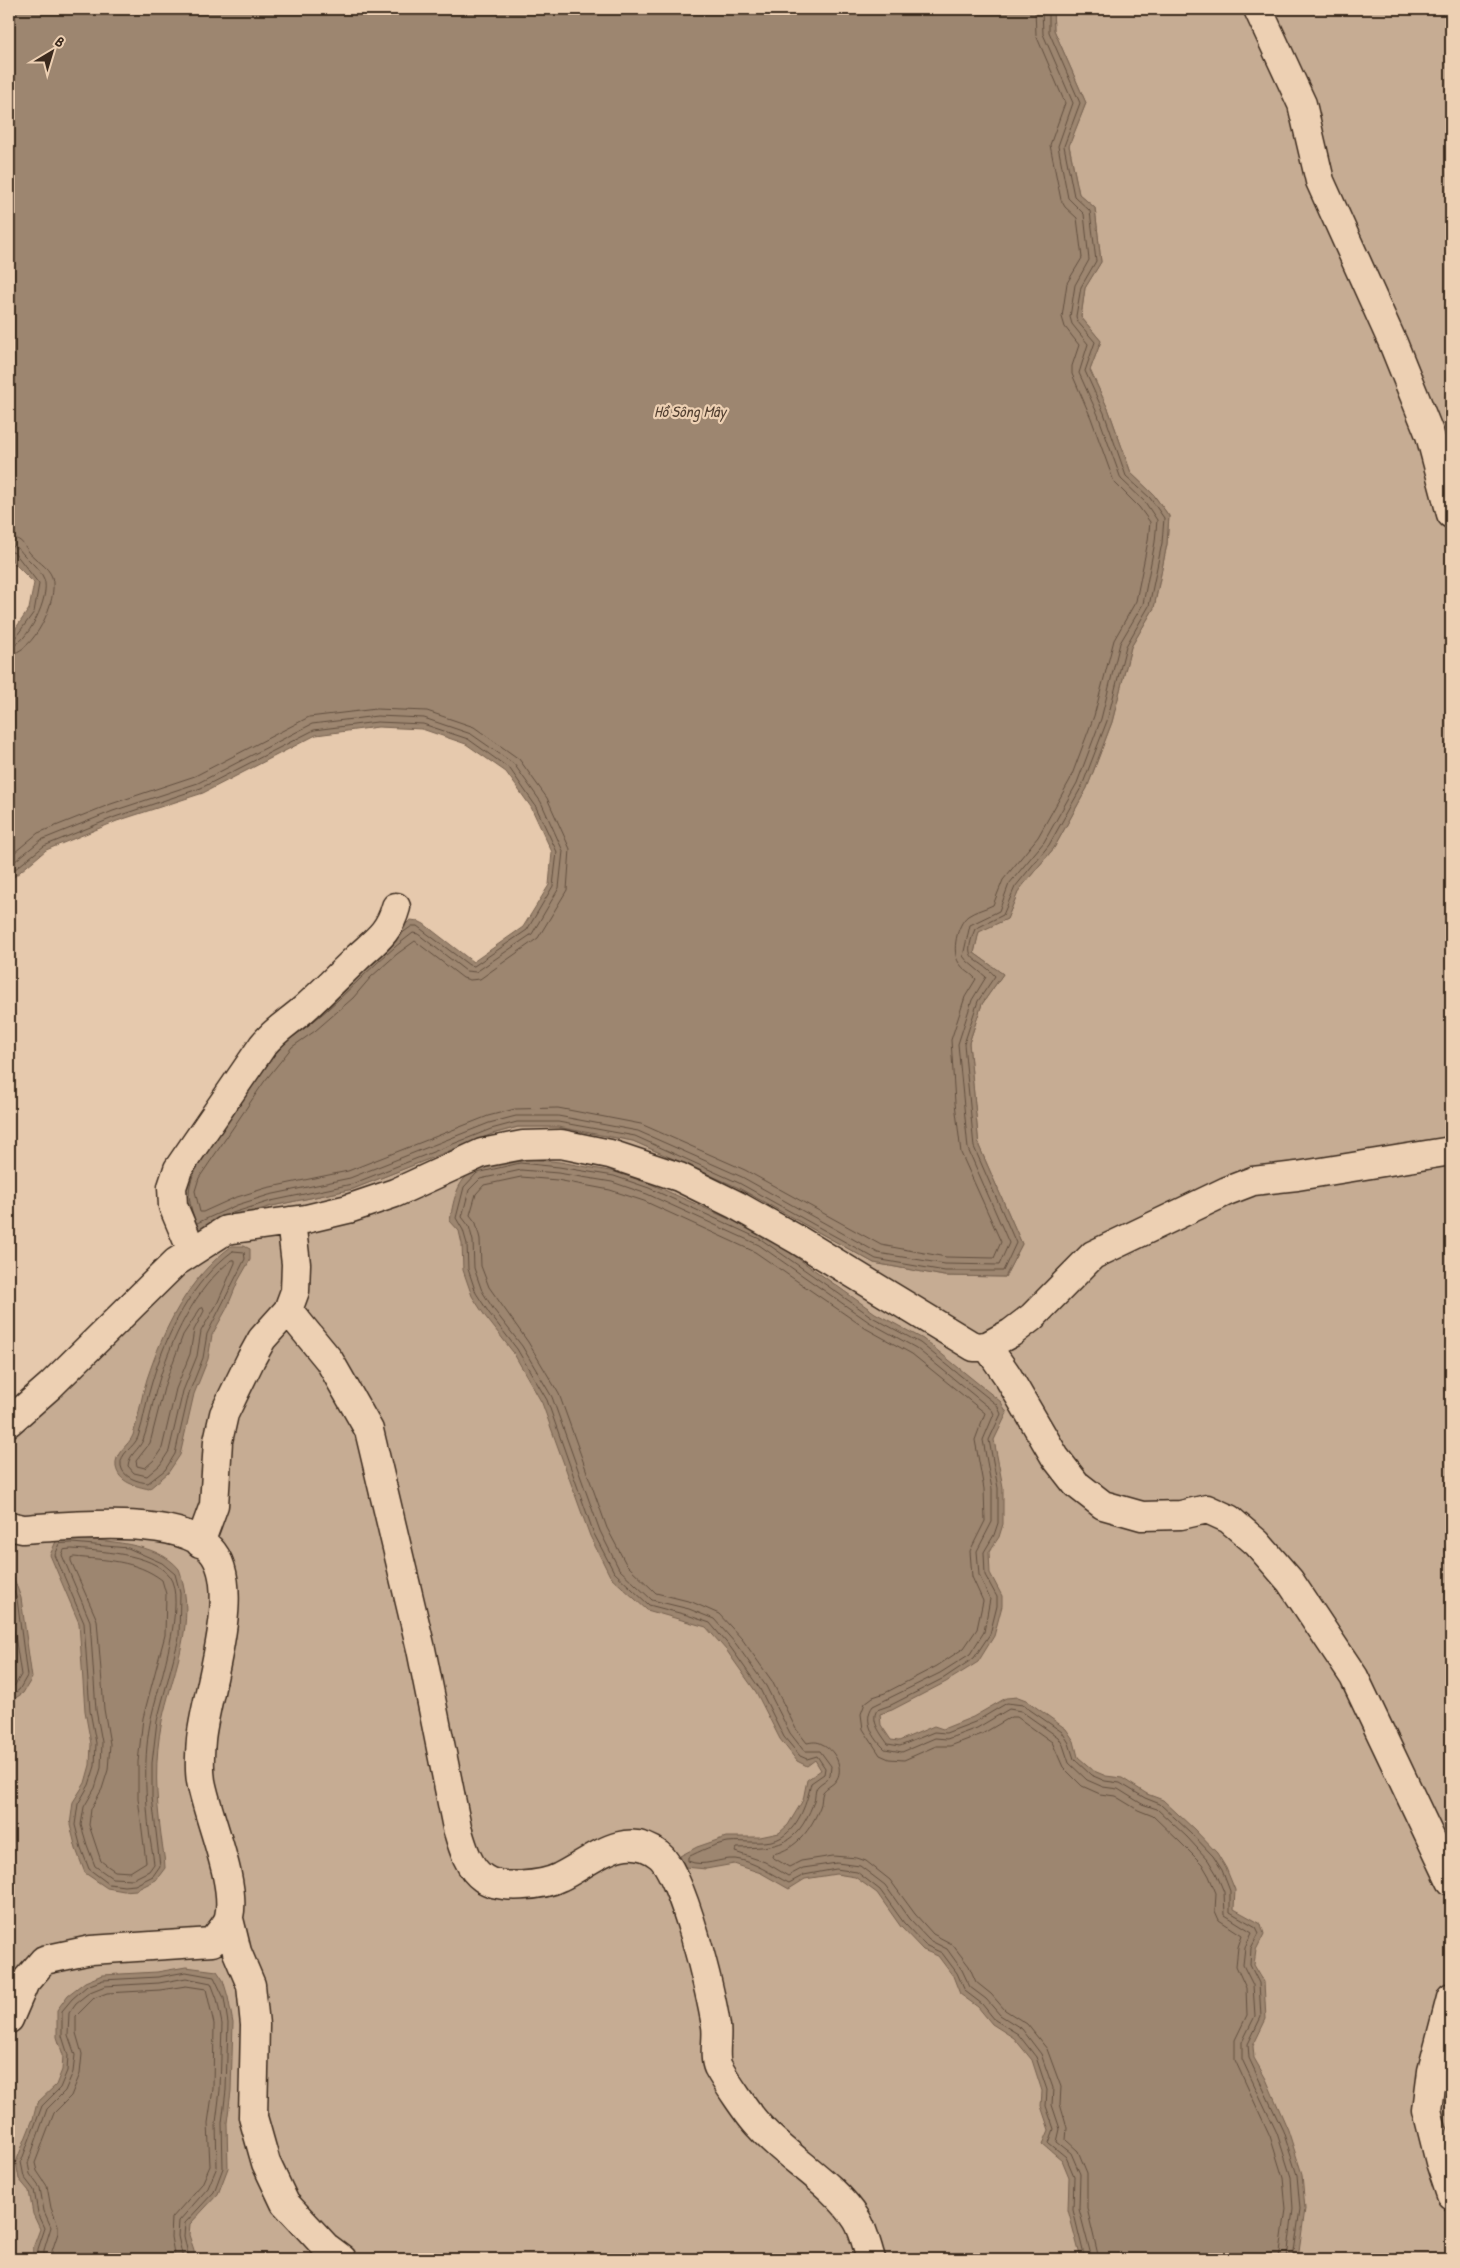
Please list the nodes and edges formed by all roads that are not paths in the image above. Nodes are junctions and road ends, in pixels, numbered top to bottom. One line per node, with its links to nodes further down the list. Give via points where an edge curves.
1 (1258, 9): 2 (lane, via 1302,104 1320,181 1394,343 1430,435)
2 (1451, 514)
3 (396, 907): 6 (lane, via 382,936 300,1013 275,1030 178,1169 172,1188 173,1206)
4 (1451, 1151): 8 (lane, via 1253,1181 1227,1190 1093,1255 1032,1317)
5 (291, 1221): 6 (lane, via 226,1230); 7 (lane, via 296,1264 295,1291); 8 (lane, via 348,1209 395,1193 482,1153 523,1145 561,1144 610,1154 679,1177 798,1240 974,1347)
6 (192, 1251): 9 (lane, via 176,1262)
7 (288, 1310): 11 (lane, via 262,1339 224,1414 218,1441 214,1505); 18 (lane, via 329,1360 369,1430 465,1855 483,1878 510,1886 542,1884 560,1878 609,1848 639,1845 660,1855 671,1870 681,1896 708,1982 716,2028 717,2065 758,2126 826,2184 858,2221)
8 (987, 1346): 12 (lane, via 1055,1457 1076,1484 1102,1505 1142,1516 1207,1509 1229,1519 1257,1543 1290,1581 1354,1677)
9 (9, 1422)
10 (9, 1526): 11 (lane, via 23,1529 150,1525 175,1530)
11 (200, 1543): 13 (lane, via 219,1560 225,1590 222,1635 201,1739 201,1780 231,1892)
12 (1451, 1881)
13 (229, 1919): 15 (lane, via 212,1942 91,1950 44,1960 25,1982); 17 (lane, via 237,1952 251,1985 255,2025 253,2118 266,2163 285,2203)
14 (1451, 1998): 16 (lane, via 1432,2071 1427,2110)
15 (9, 2019)
16 (1451, 2195)
17 (342, 2259)
18 (871, 2259)

